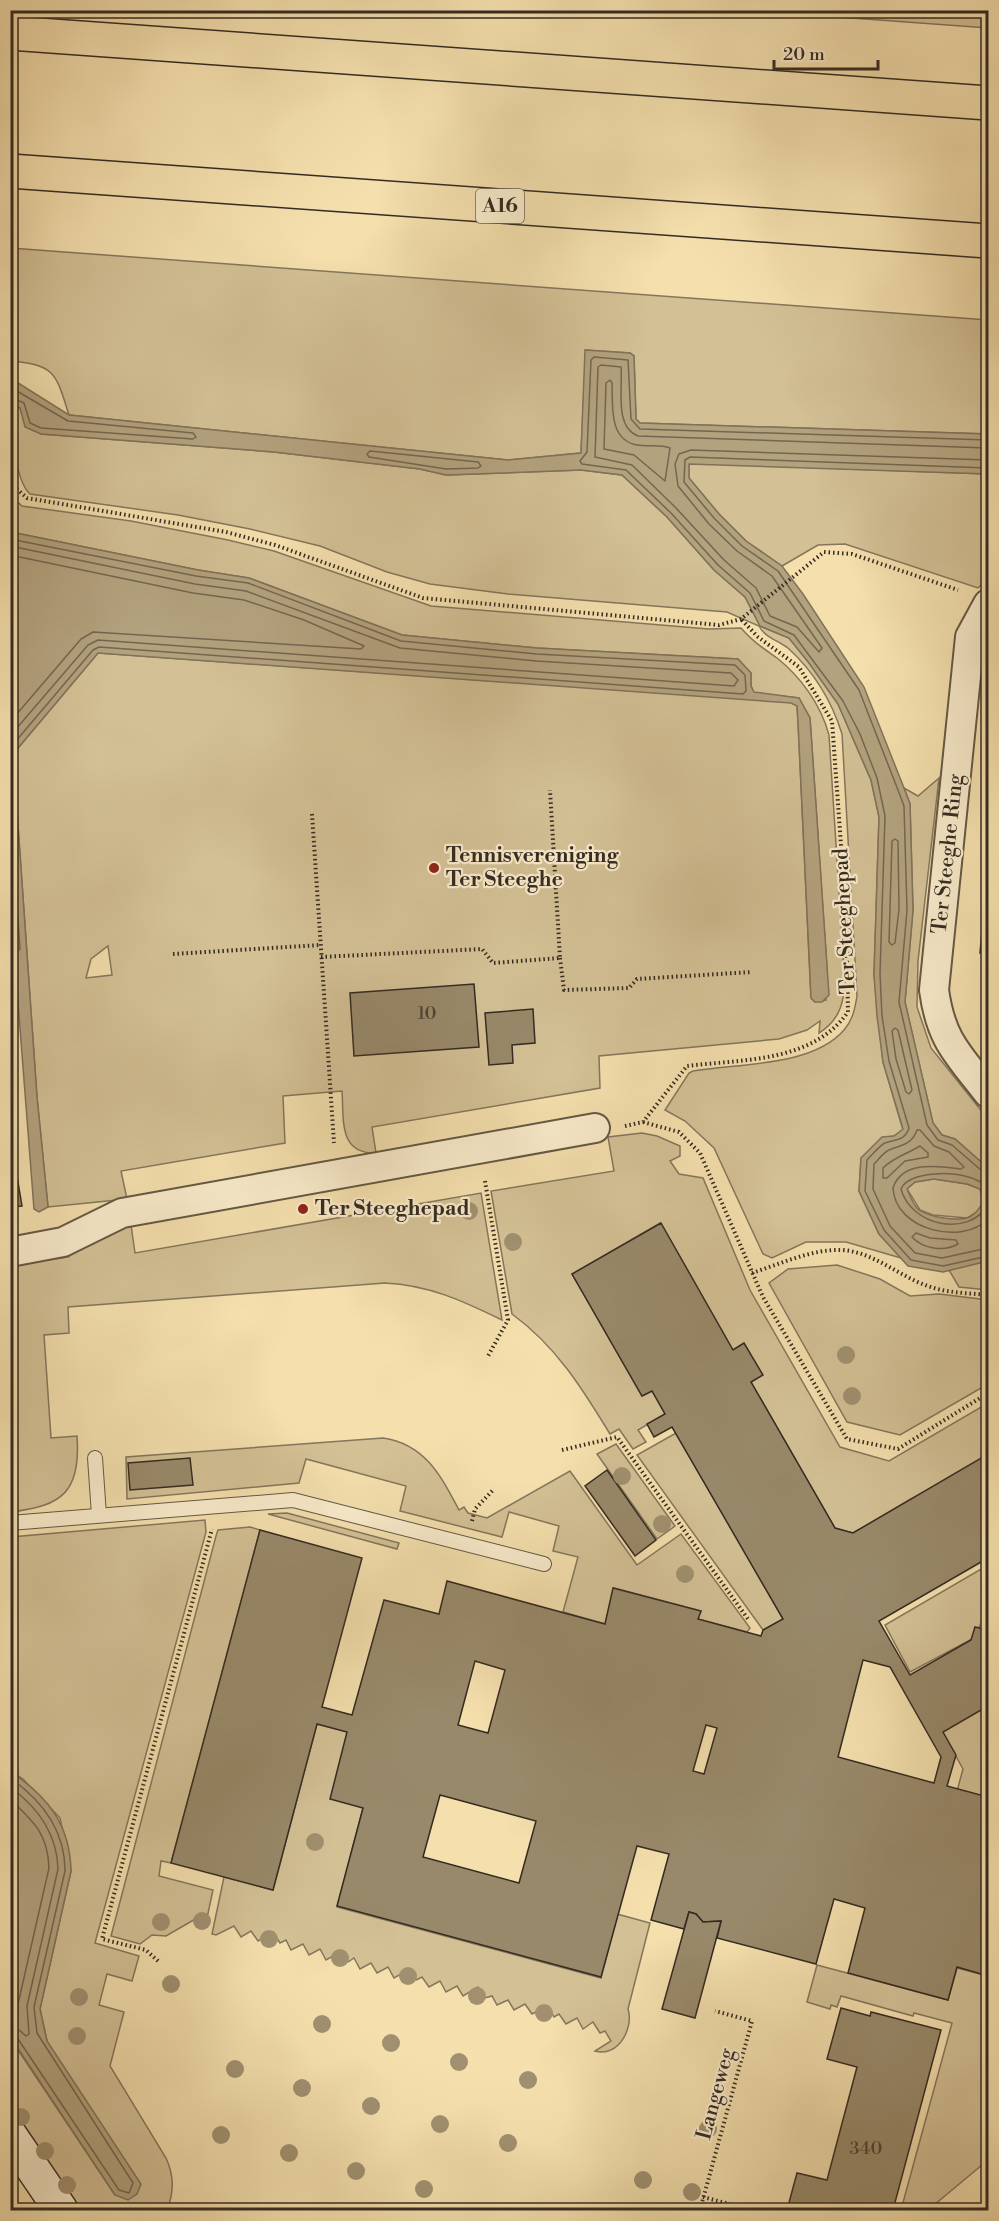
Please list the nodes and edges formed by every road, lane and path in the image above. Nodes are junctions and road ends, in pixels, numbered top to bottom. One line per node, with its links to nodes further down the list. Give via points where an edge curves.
1 (10, 33): 2 (highway)
2 (988, 103)
3 (10, 171): 4 (highway, A16)
4 (988, 241)
5 (10, 458): 7 (path, via 16,488 27,498 226,532 275,545 423,598 718,625)
6 (976, 598): 7 (path, via 852,554 824,552); 15 (street, Ter Steeghe Ring, via 934,990 947,1041)
7 (741, 619): 16 (path, Ter Steeghepad, via 758,637 799,667 832,721 846,914 848,1012 828,1035 809,1046 781,1054 687,1066)
8 (550, 790): 13 (path)
9 (312, 814): 10 (path)
10 (320, 945): 11 (path); 12 (path)
11 (173, 954)
12 (321, 957): 13 (path, via 482,949 493,963); 19 (path)
13 (560, 958): 14 (path, via 564,990 573,992 629,988 637,978)
14 (752, 972)
15 (988, 1093)
16 (643, 1122): 17 (path, via 609,1130); 21 (path, via 679,1132 700,1153)
17 (595, 1128): 18 (street)
18 (479, 1148): 19 (street); 23 (path, via 508,1320)
19 (336, 1174): 20 (street, via 122,1213 63,1242)
20 (10, 1252)
21 (752, 1273): 22 (path, via 820,1252 842,1250 863,1255 928,1287); 24 (path, via 847,1439 898,1449)
22 (988, 1295)
23 (488, 1356)
24 (988, 1393)
25 (562, 1450): 33 (path, via 617,1437)
26 (95, 1458): 29 (lane)
27 (494, 1491): 31 (path, via 476,1509)
28 (210, 1506): 29 (lane); 31 (lane, via 292,1500); 34 (path, via 212,1527 207,1548 102,1939 146,1950)
29 (99, 1515): 30 (lane)
30 (10, 1523)
31 (466, 1544): 32 (lane)
32 (544, 1564)
33 (748, 1619)
34 (158, 1961)
35 (715, 2011): 37 (path, Langeweg, via 752,2021)
36 (10, 2134): 38 (main road)
37 (703, 2198): 39 (path, Langeweg); 40 (path)
38 (61, 2211)
39 (699, 2211)
40 (752, 2211)

